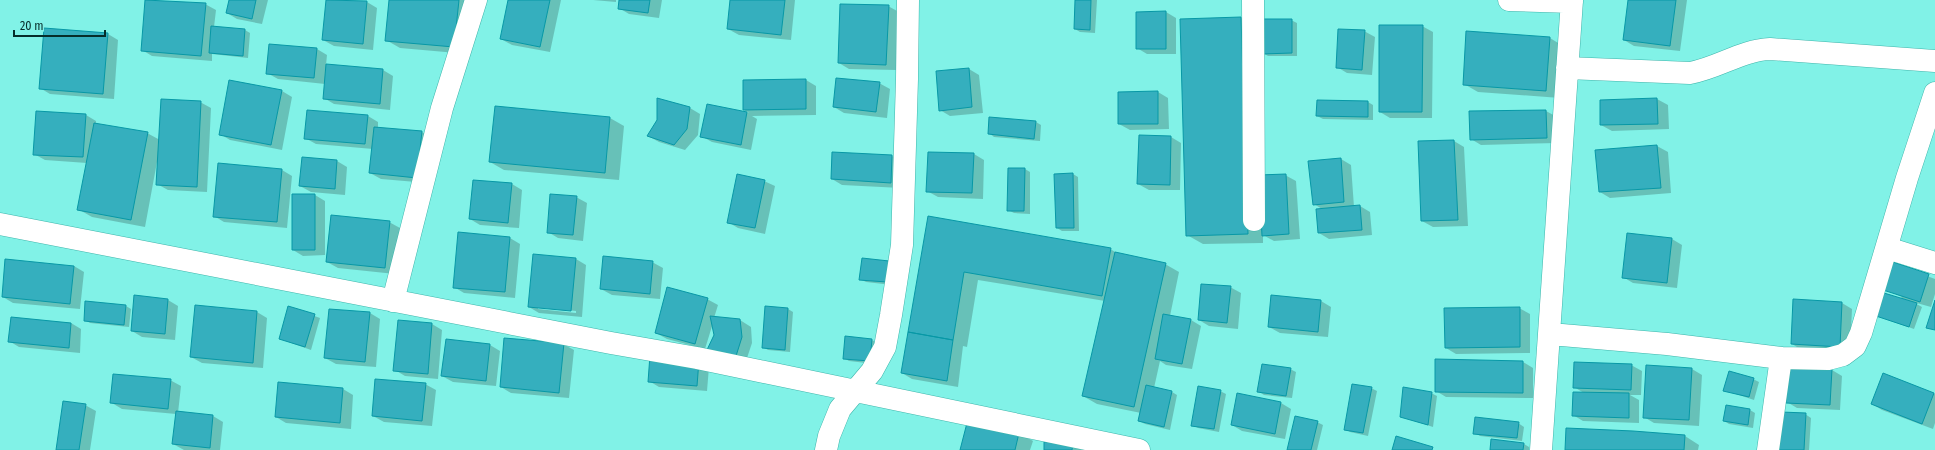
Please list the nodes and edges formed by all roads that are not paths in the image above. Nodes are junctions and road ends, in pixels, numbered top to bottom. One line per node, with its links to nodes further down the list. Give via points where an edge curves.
1 (476, 0): 13 (street, via 442,108)
2 (908, 0): 16 (street, via 902,245 884,347 872,371)
3 (1253, 0): 9 (street)
4 (1509, 0): 5 (street)
5 (1572, 1): 7 (street)
6 (1935, 61): 7 (street, via 1760,49 1703,71 1690,73)
7 (1567, 68): 14 (street)
8 (1935, 93): 11 (street)
9 (1254, 220)
10 (0, 224): 13 (street)
11 (1887, 248): 12 (street); 15 (street, via 1855,346 1843,355 1828,359)
12 (1935, 263)
13 (393, 301): 16 (street, via 697,358)
14 (1550, 334): 15 (street, via 1667,344); 19 (street)
15 (1781, 358): 20 (street)
16 (855, 391): 17 (street, via 840,409); 18 (street)
17 (826, 450)
18 (1139, 450)
19 (1541, 450)
20 (1768, 450)

